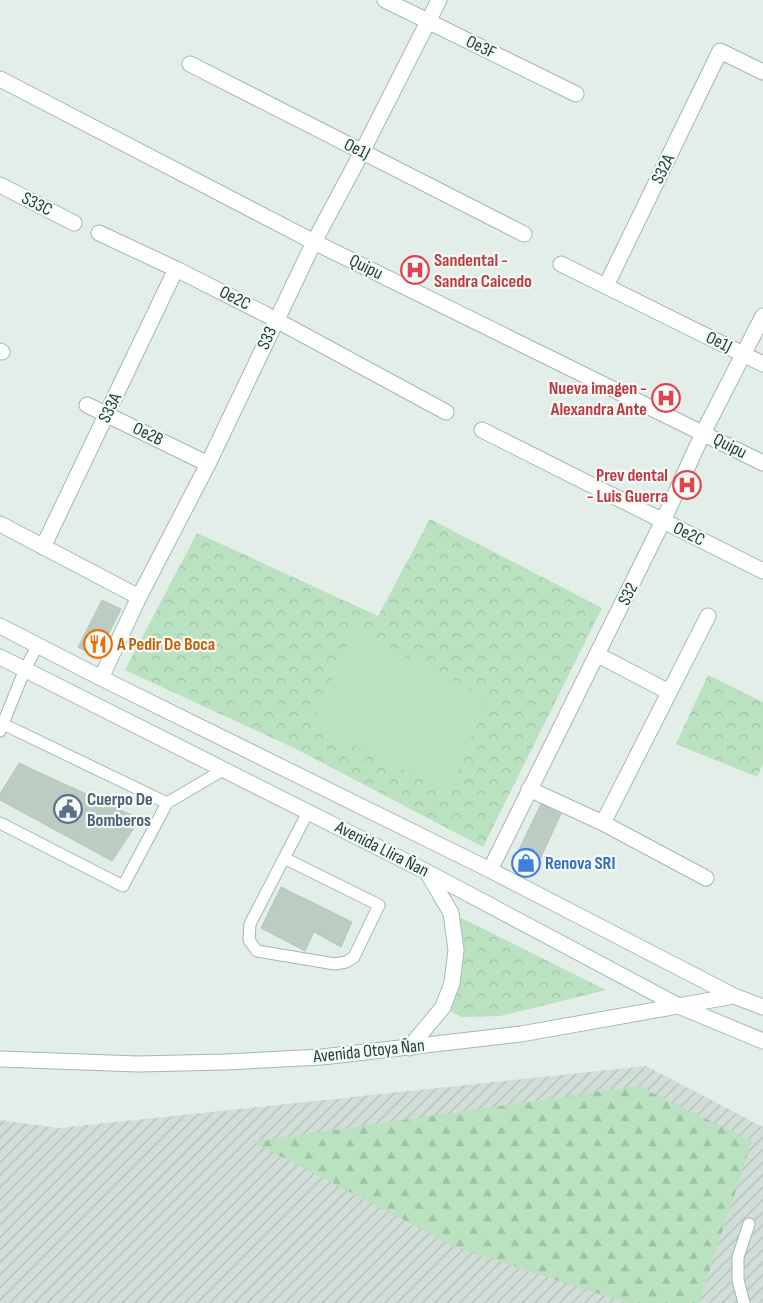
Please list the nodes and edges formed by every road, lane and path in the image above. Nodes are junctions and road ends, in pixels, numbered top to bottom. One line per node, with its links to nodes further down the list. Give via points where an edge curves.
1 (385, 0): 3 (street, Oe3F)
2 (438, 0): 3 (street, S33)
3 (428, 21): 7 (street, Oe3F); 8 (street, S33)
4 (190, 64): 8 (street, Oe1J)
5 (763, 72): 16 (street, S32A, via 720,51)
6 (0, 78): 13 (street, Quipu)
7 (576, 94)
8 (362, 152): 12 (street, Oe1J); 13 (street, S33)
9 (0, 185): 10 (street, S33C)
10 (74, 223)
11 (99, 233): 15 (street, Oe2C)
12 (524, 234)
13 (314, 242): 18 (street, S33); 25 (street, Quipu)
14 (561, 264): 16 (street, Oe1J)
15 (176, 269): 18 (street, Oe2C); 23 (street, S33A)
16 (606, 286): 19 (street, Oe1J)
17 (763, 316): 19 (street, S32)
18 (276, 320): 22 (street, Oe2C); 27 (street, S33)
19 (744, 354): 20 (street, Oe1J); 25 (street, S32)
20 (763, 364)
21 (87, 405): 23 (street, Oe2B)
22 (446, 412)
23 (106, 414): 27 (street, Oe2B); 30 (street, S33A)
24 (482, 430): 28 (street, Oe2C)
25 (704, 433): 26 (street, Quipu); 28 (street, S32)
26 (763, 463)
27 (208, 464): 32 (street, S33)
28 (663, 521): 31 (street, Oe2C); 36 (street, S32)
29 (0, 524): 30 (street)
30 (43, 546): 32 (street)
31 (763, 571)
32 (139, 597): 39 (street, S33)
33 (708, 616): 40 (street)
34 (0, 626): 35 (street, Avenida Llira Ñan)
35 (38, 646): 38 (lane); 39 (street, Avenida Llira Ñan)
36 (598, 655): 40 (street); 43 (street, S32)
37 (0, 657): 38 (street, Avenida Llira Ñan)
38 (25, 670): 41 (lane); 42 (street, Avenida Llira Ñan)
39 (101, 678): 49 (street, Avenida Llira Ñan)
40 (669, 692): 47 (street)
41 (2, 727): 44 (lane)
42 (223, 770): 44 (lane); 45 (street, Avenida Llira Ñan)
43 (529, 789): 47 (street); 49 (street, S32)
44 (167, 803): 46 (lane, via 123,886)
45 (308, 812): 48 (lane); 50 (street, Avenida Llira Ñan)
46 (0, 823)
47 (603, 823): 51 (street)
48 (284, 858): 48 (lane, via 250,924 249,940 257,951 335,964 354,957 379,906)
49 (490, 870): 52 (street, Avenida Llira Ñan)
50 (427, 872): 53 (street, Avenida Llira Ñan); 56 (street, via 450,913 456,950 452,983 443,1007)
51 (706, 878)
52 (734, 996): 53 (street, Avenida Otoya Ñan); 54 (street, Avenida Llira Ñan)
53 (681, 1006): 55 (street, Avenida Llira Ñan); 56 (street, Avenida Otoya Ñan, via 521,1034)
54 (763, 1007)
55 (763, 1041)
56 (409, 1048): 57 (street, Avenida Otoya Ñan, via 225,1062 138,1064)
57 (0, 1059)
58 (749, 1224): 59 (lane, via 738,1257 738,1280)
59 (744, 1303)

